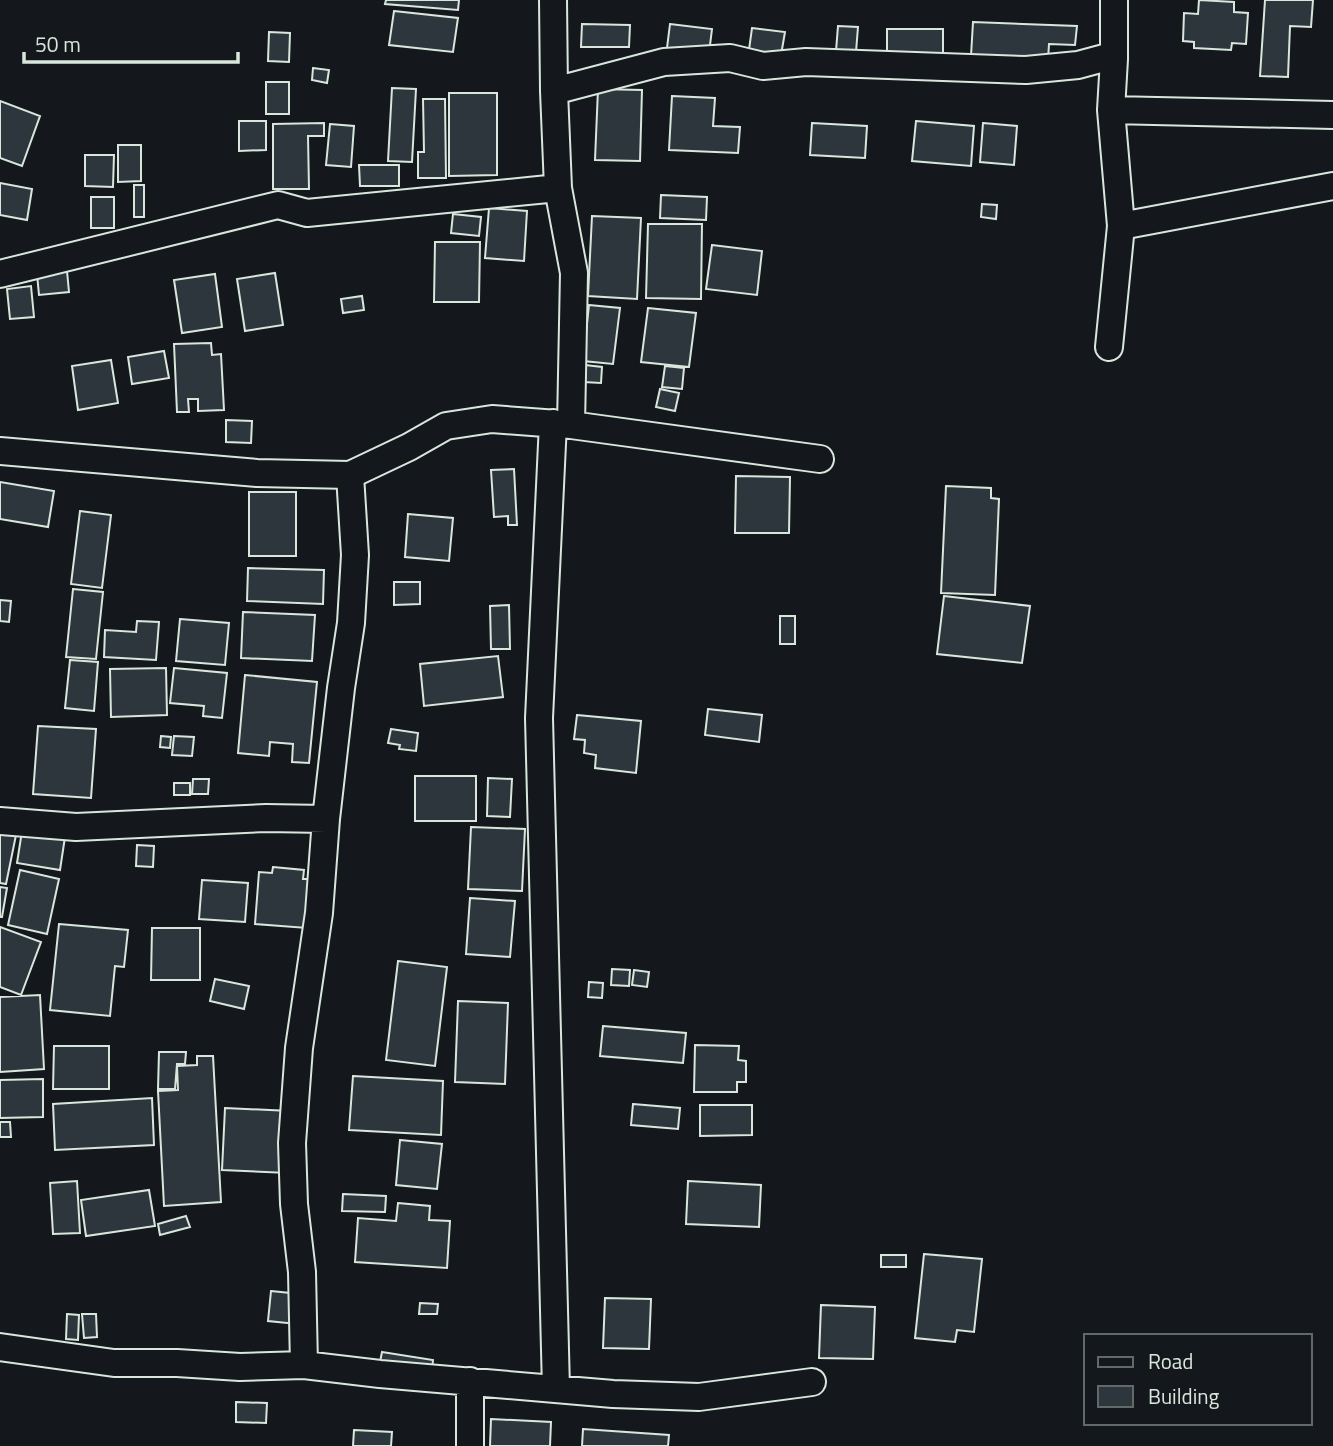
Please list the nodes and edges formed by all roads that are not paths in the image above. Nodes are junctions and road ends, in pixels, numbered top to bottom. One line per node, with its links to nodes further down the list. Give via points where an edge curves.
1 (553, 0): 4 (street)
2 (1114, 0): 3 (street)
3 (1115, 59): 4 (street, via 1026,69 806,62 763,66 730,58 664,62); 5 (street)
4 (554, 91): 8 (street)
5 (1111, 110): 6 (street); 9 (street)
6 (1333, 115)
7 (1333, 186): 9 (street)
8 (558, 188): 10 (street, via 307,213 278,205); 12 (street, via 574,273 571,385)
9 (1121, 226): 11 (street)
10 (0, 274)
11 (1108, 347)
12 (562, 424): 14 (street); 15 (street, via 492,419 446,426); 22 (street, via 539,718)
13 (0, 452): 15 (street, via 257,473)
14 (820, 459)
15 (350, 475): 16 (street, via 355,555 351,623)
16 (326, 819): 17 (street, via 76,827); 19 (street, via 292,1143)
17 (0, 821)
18 (0, 1347): 19 (street, via 114,1363)
19 (304, 1365): 20 (street)
20 (470, 1381): 22 (street); 23 (street)
21 (811, 1382): 22 (street, via 699,1397)
22 (556, 1389)
23 (470, 1446)

